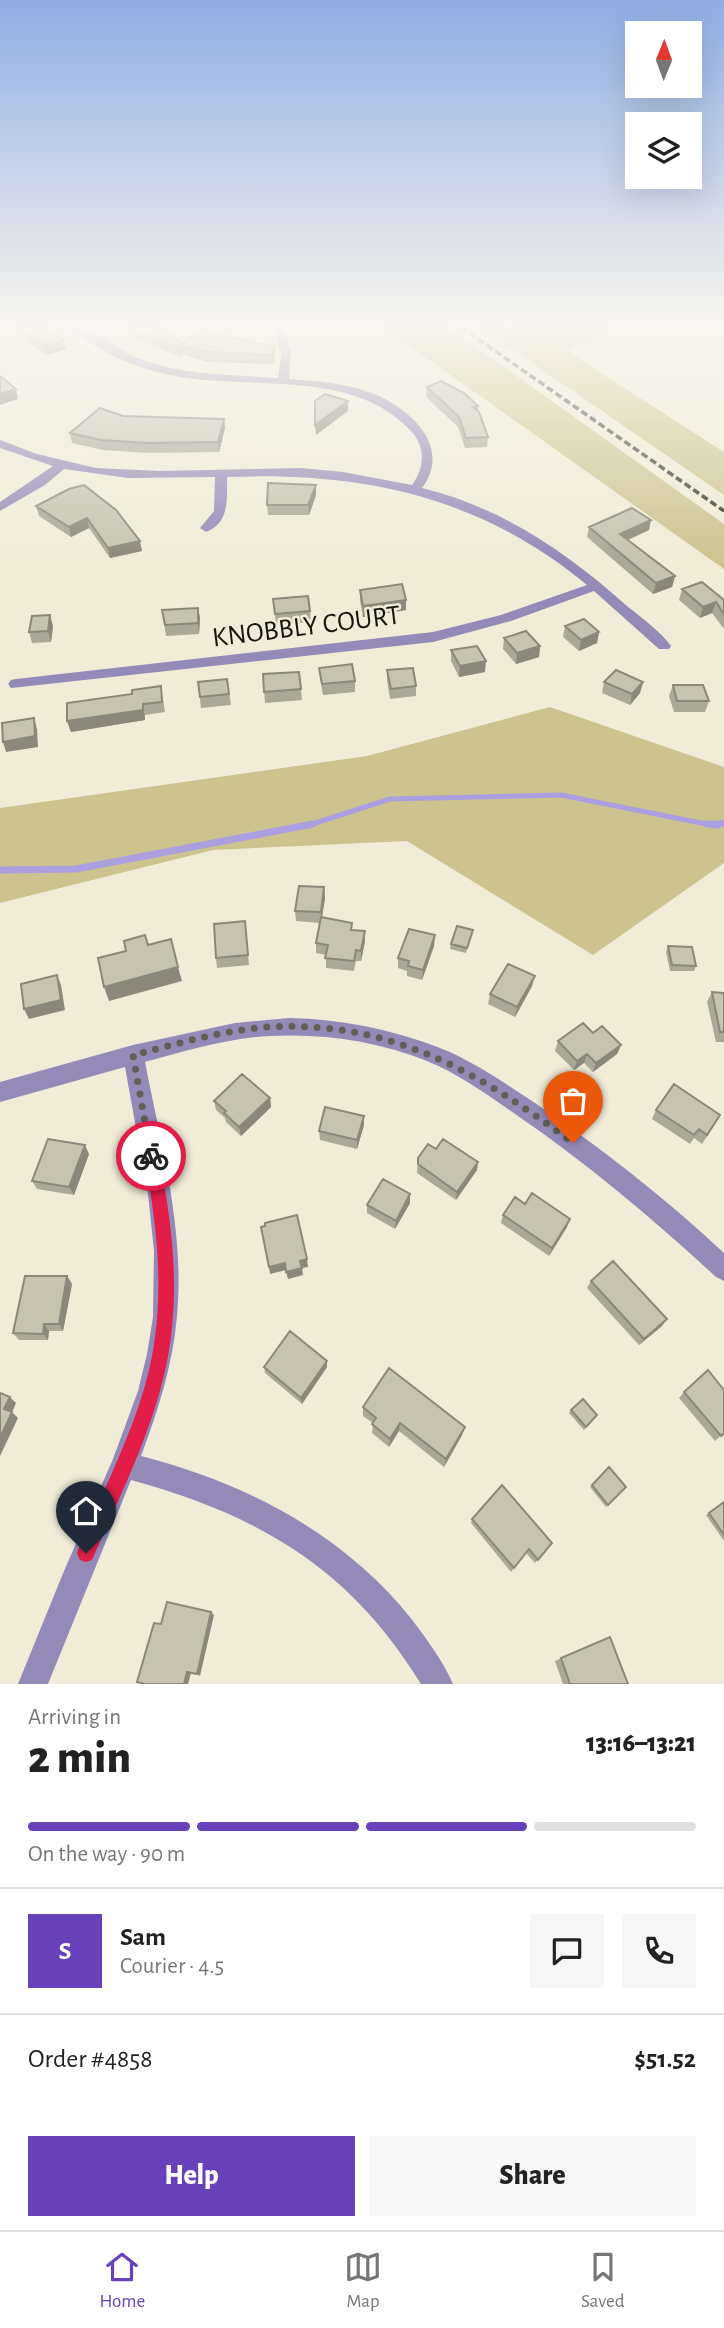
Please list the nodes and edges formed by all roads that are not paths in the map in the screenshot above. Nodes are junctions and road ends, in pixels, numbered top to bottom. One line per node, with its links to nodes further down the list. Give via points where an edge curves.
1 (386, 406): 5 (street, via 417,429 428,451 427,471)
2 (0, 444): 3 (street)
3 (62, 466): 4 (street, via 141,476); 6 (street)
4 (221, 475): 5 (street, via 322,474); 7 (street, via 220,512)
5 (415, 489): 8 (street, via 498,519)
6 (0, 506)
7 (206, 528)
8 (596, 586): 9 (street); 10 (street, KNOBBLY COURT, via 506,618 433,637)
9 (664, 646)
10 (16, 684)
11 (133, 1055): 12 (street); 13 (street, via 235,1031 308,1027 349,1031 434,1055 475,1075 556,1130 624,1181); 14 (street, via 164,1220 167,1279 164,1329 152,1389)
12 (0, 1092)
13 (724, 1269)
14 (125, 1465): 15 (street); 16 (street, via 201,1486 297,1535 355,1578 389,1612)
15 (33, 1684)
16 (438, 1684)

